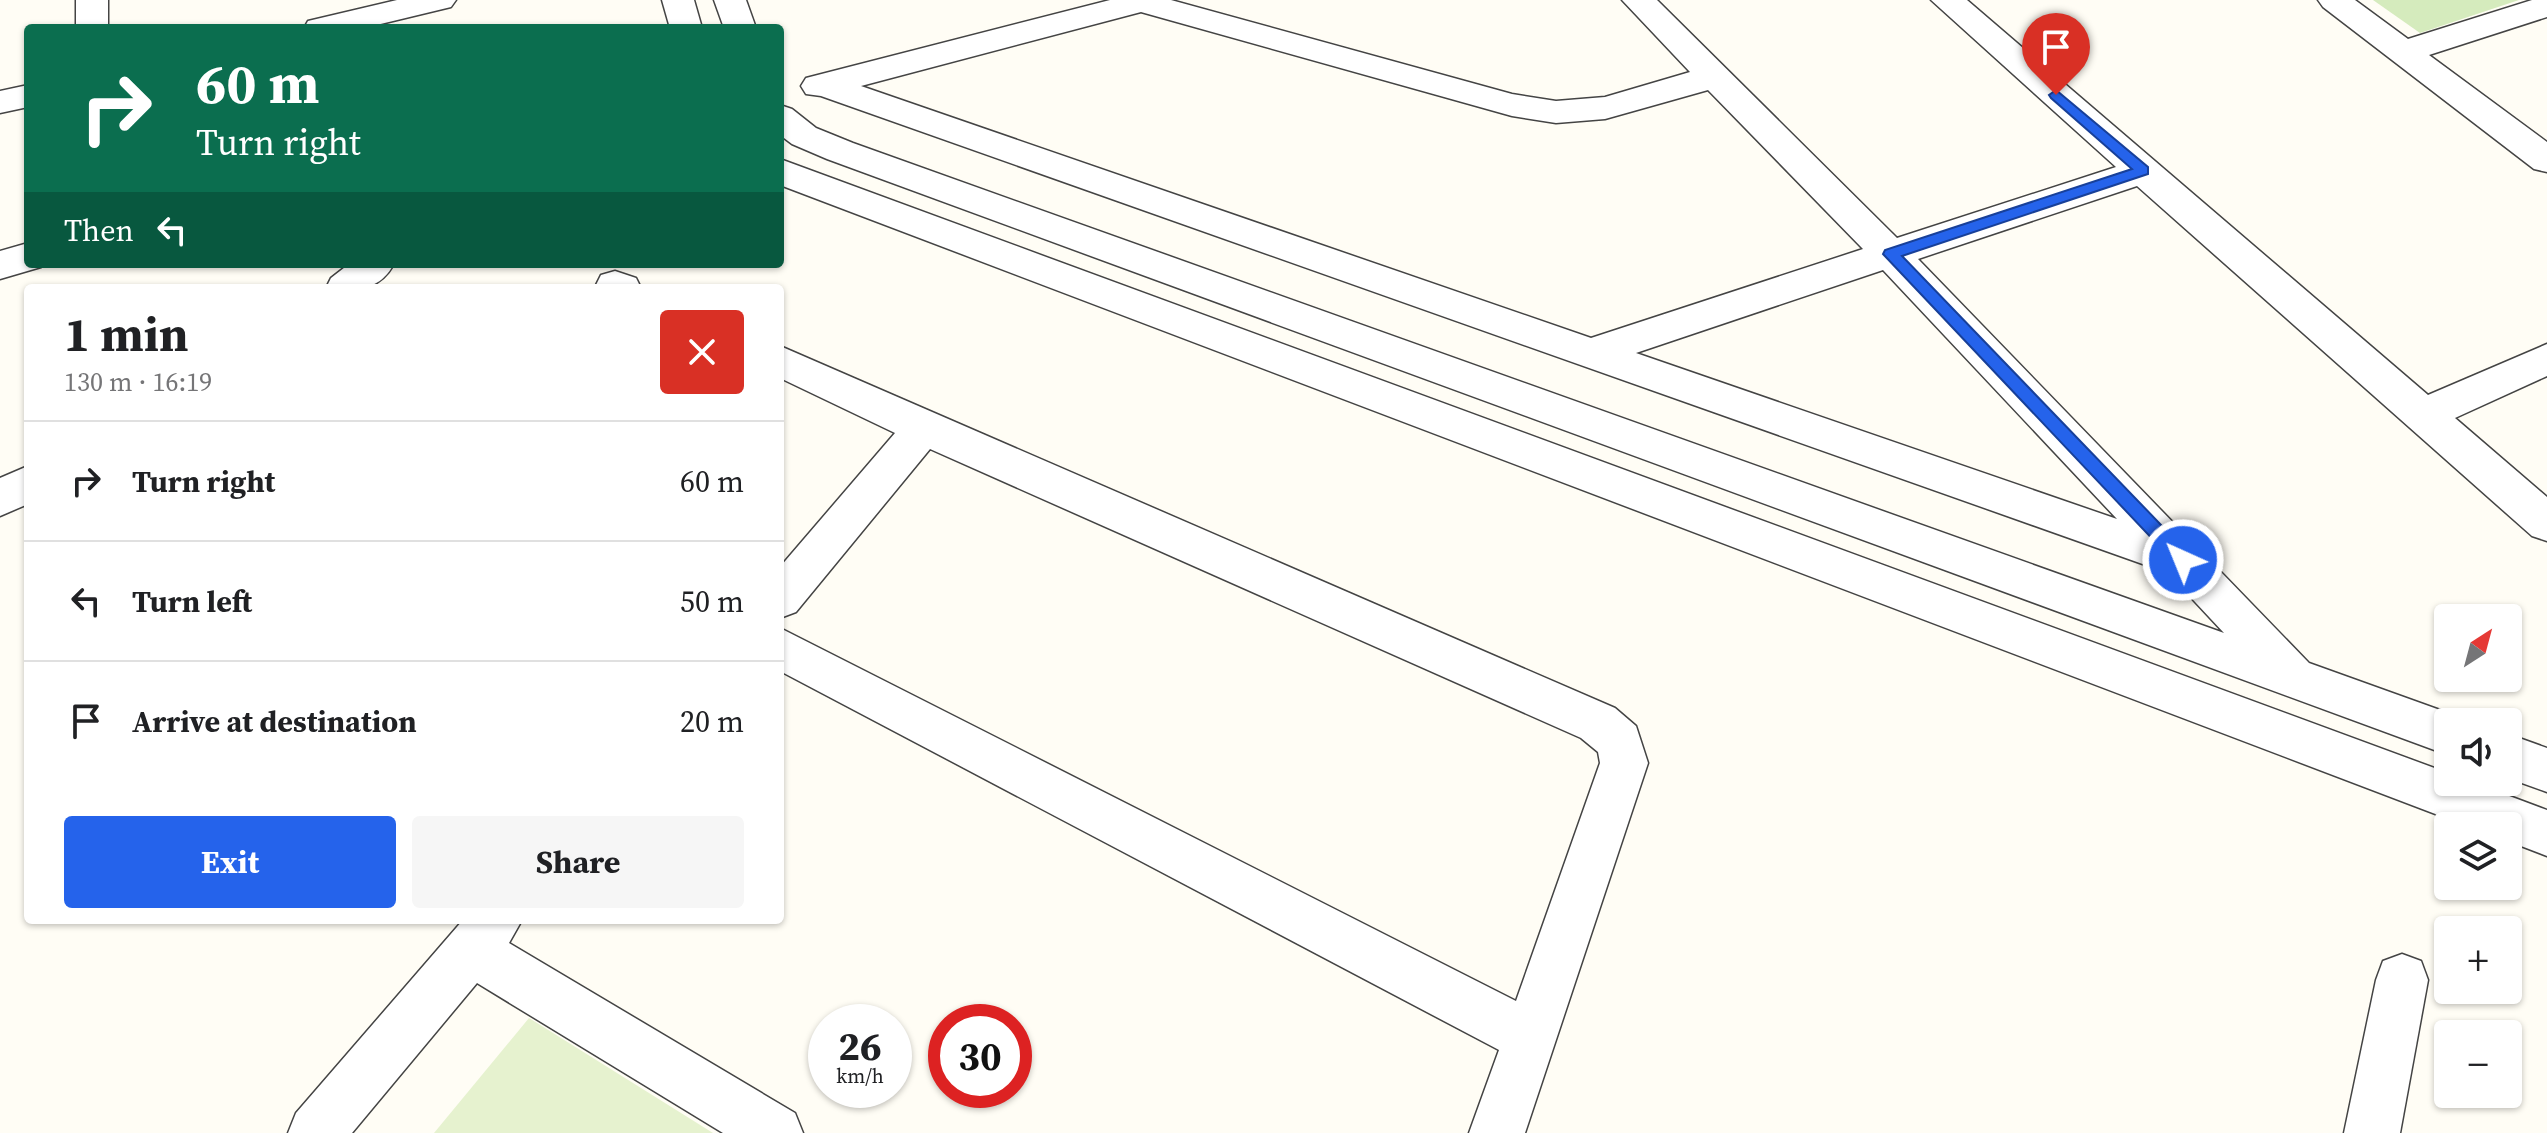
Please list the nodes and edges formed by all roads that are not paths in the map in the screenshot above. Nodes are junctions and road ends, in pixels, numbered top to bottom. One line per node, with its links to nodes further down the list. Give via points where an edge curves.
1 (92, 0): 11 (street)
2 (440, 0): 10 (street)
3 (678, 0): 12 (street)
4 (730, 0): 13 (street)
5 (1638, 0): 15 (street)
6 (1947, 0): 22 (street)
7 (2334, 0): 14 (street)
8 (1145, 1): 15 (street, via 1512,105 1556,112 1605,108); 16 (street)
9 (2547, 6): 14 (street)
10 (363, 23)
11 (92, 24)
12 (685, 24)
13 (739, 24)
14 (2405, 51): 21 (street)
15 (1714, 77): 24 (street)
16 (824, 85): 17 (street); 29 (street)
17 (784, 94)
18 (24, 97): 19 (street)
19 (0, 102)
20 (784, 120): 40 (street, via 804,136 840,151)
21 (2547, 160)
22 (2143, 171): 24 (street); 32 (street)
23 (784, 172): 44 (street)
24 (1890, 254): 29 (street); 37 (street)
25 (24, 258): 26 (street)
26 (0, 265)
27 (370, 268): 28 (street)
28 (350, 284)
29 (1593, 352): 37 (street)
30 (2547, 359): 32 (street)
31 (784, 363): 33 (street)
32 (2423, 415): 36 (street)
33 (923, 428): 38 (street); 47 (street, via 1598,723 1619,741 1624,763)
34 (24, 485): 35 (street)
35 (0, 499)
36 (2547, 523)
37 (2183, 560): 40 (street)
38 (784, 594)
39 (784, 650): 47 (street)
40 (2297, 679): 41 (street)
41 (2434, 729)
42 (2522, 761): 43 (street)
43 (2547, 770)
44 (2547, 833)
45 (483, 934): 48 (street); 49 (street)
46 (2402, 980): 51 (street)
47 (1528, 1036): 50 (street)
48 (316, 1133)
49 (775, 1133)
50 (1497, 1133)
51 (2372, 1133)

